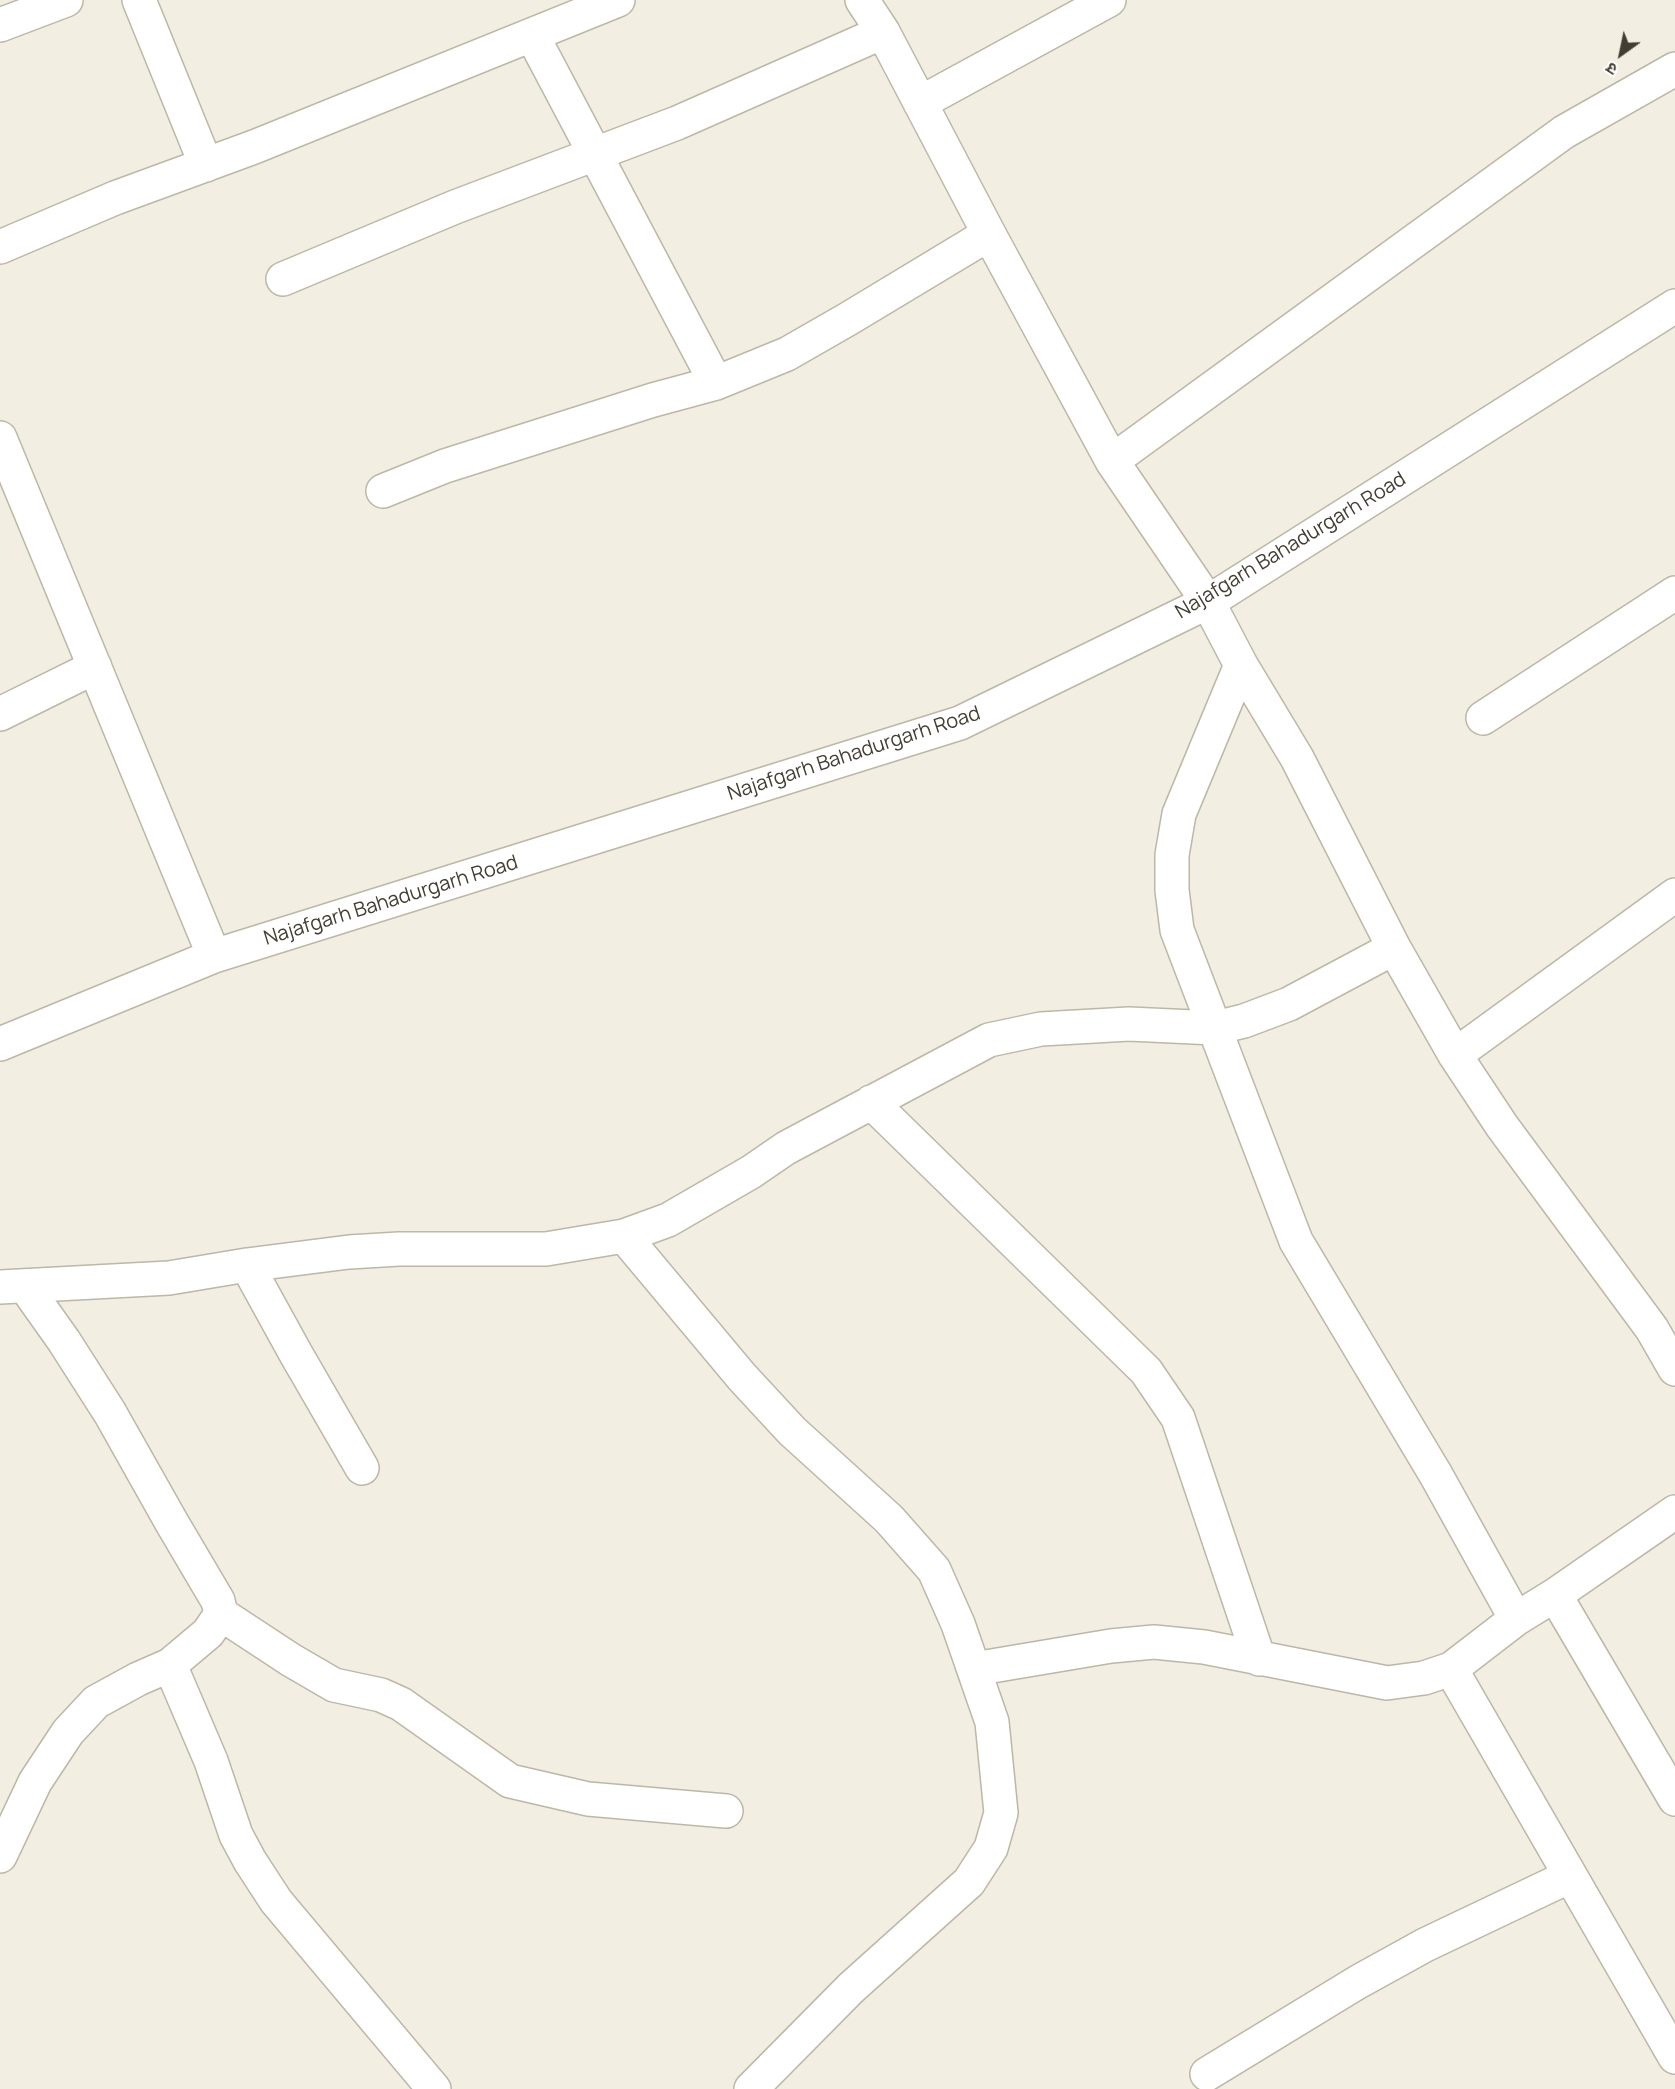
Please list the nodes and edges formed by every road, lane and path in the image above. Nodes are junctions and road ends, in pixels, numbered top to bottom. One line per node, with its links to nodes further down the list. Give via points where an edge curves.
1 (66, 0): 6 (street)
2 (139, 0): 12 (street)
3 (618, 0): 8 (street)
4 (862, 0): 7 (street)
5 (1109, 0): 10 (street)
6 (0, 25)
7 (883, 32): 10 (street); 11 (street, via 677,123)
8 (532, 34): 11 (street); 12 (street)
9 (1675, 69): 19 (street, via 1564,132)
10 (920, 103): 13 (street)
11 (595, 153): 15 (street, via 406,226); 17 (street)
12 (206, 165): 14 (street)
13 (989, 234): 17 (street, via 787,354); 19 (street)
14 (0, 247)
15 (283, 279)
16 (1675, 306): 22 (street, Najafgarh Bahadurgarh Road)
17 (716, 383): 20 (street, via 445,466)
18 (4, 457): 24 (street)
19 (1112, 461): 22 (street)
20 (383, 491)
21 (1675, 593): 26 (street)
22 (1208, 602): 23 (street); 29 (street, Najafgarh Bahadurgarh Road, via 960,723)
23 (1241, 665): 28 (street, via 1297,758); 30 (street, via 1179,814 1172,855 1177,930)
24 (95, 667): 25 (street); 29 (street)
25 (0, 714)
26 (1483, 718)
27 (1675, 895): 32 (street)
28 (1394, 948): 30 (street, via 1289,1004); 32 (street)
29 (214, 956): 31 (street, Najafgarh Bahadurgarh Road)
30 (1215, 1028): 33 (street, via 1129,1024 1041,1029 988,1040); 42 (street, via 1296,1241 1436,1475)
31 (0, 1044)
32 (1455, 1055): 37 (street, via 1502,1126 1652,1329)
33 (871, 1102): 34 (street, via 668,1220); 43 (street, via 1146,1371 1178,1418)
34 (624, 1236): 35 (street, via 546,1249 349,1252); 45 (street, via 792,1431 890,1519 934,1570)
35 (247, 1264): 36 (street, via 169,1278); 38 (street)
36 (13, 1287): 41 (street, via 64,1341 110,1413 218,1601)
37 (1675, 1369)
38 (362, 1468)
39 (1675, 1512): 40 (street)
40 (1555, 1595): 42 (street); 47 (street)
41 (221, 1614): 44 (street, via 208,1633); 48 (street, via 334,1685 381,1695 401,1704 510,1781 588,1798)
42 (1516, 1619): 46 (street)
43 (1259, 1659): 45 (street, via 1204,1647 1154,1642); 46 (street, via 1387,1683 1424,1678)
44 (170, 1665): 49 (street, via 96,1702 68,1732 35,1782); 53 (street, via 211,1761 236,1835 250,1861 276,1900)
45 (974, 1669): 54 (street, via 992,1722 1001,1813 991,1848 969,1882 851,1988)
46 (1451, 1669): 50 (street)
47 (1675, 1799)
48 (726, 1811)
49 (0, 1856)
50 (1570, 1876): 51 (street); 52 (street, via 1425,1945)
51 (1675, 2057)
52 (1206, 2074)
53 (434, 2089)
54 (751, 2089)

